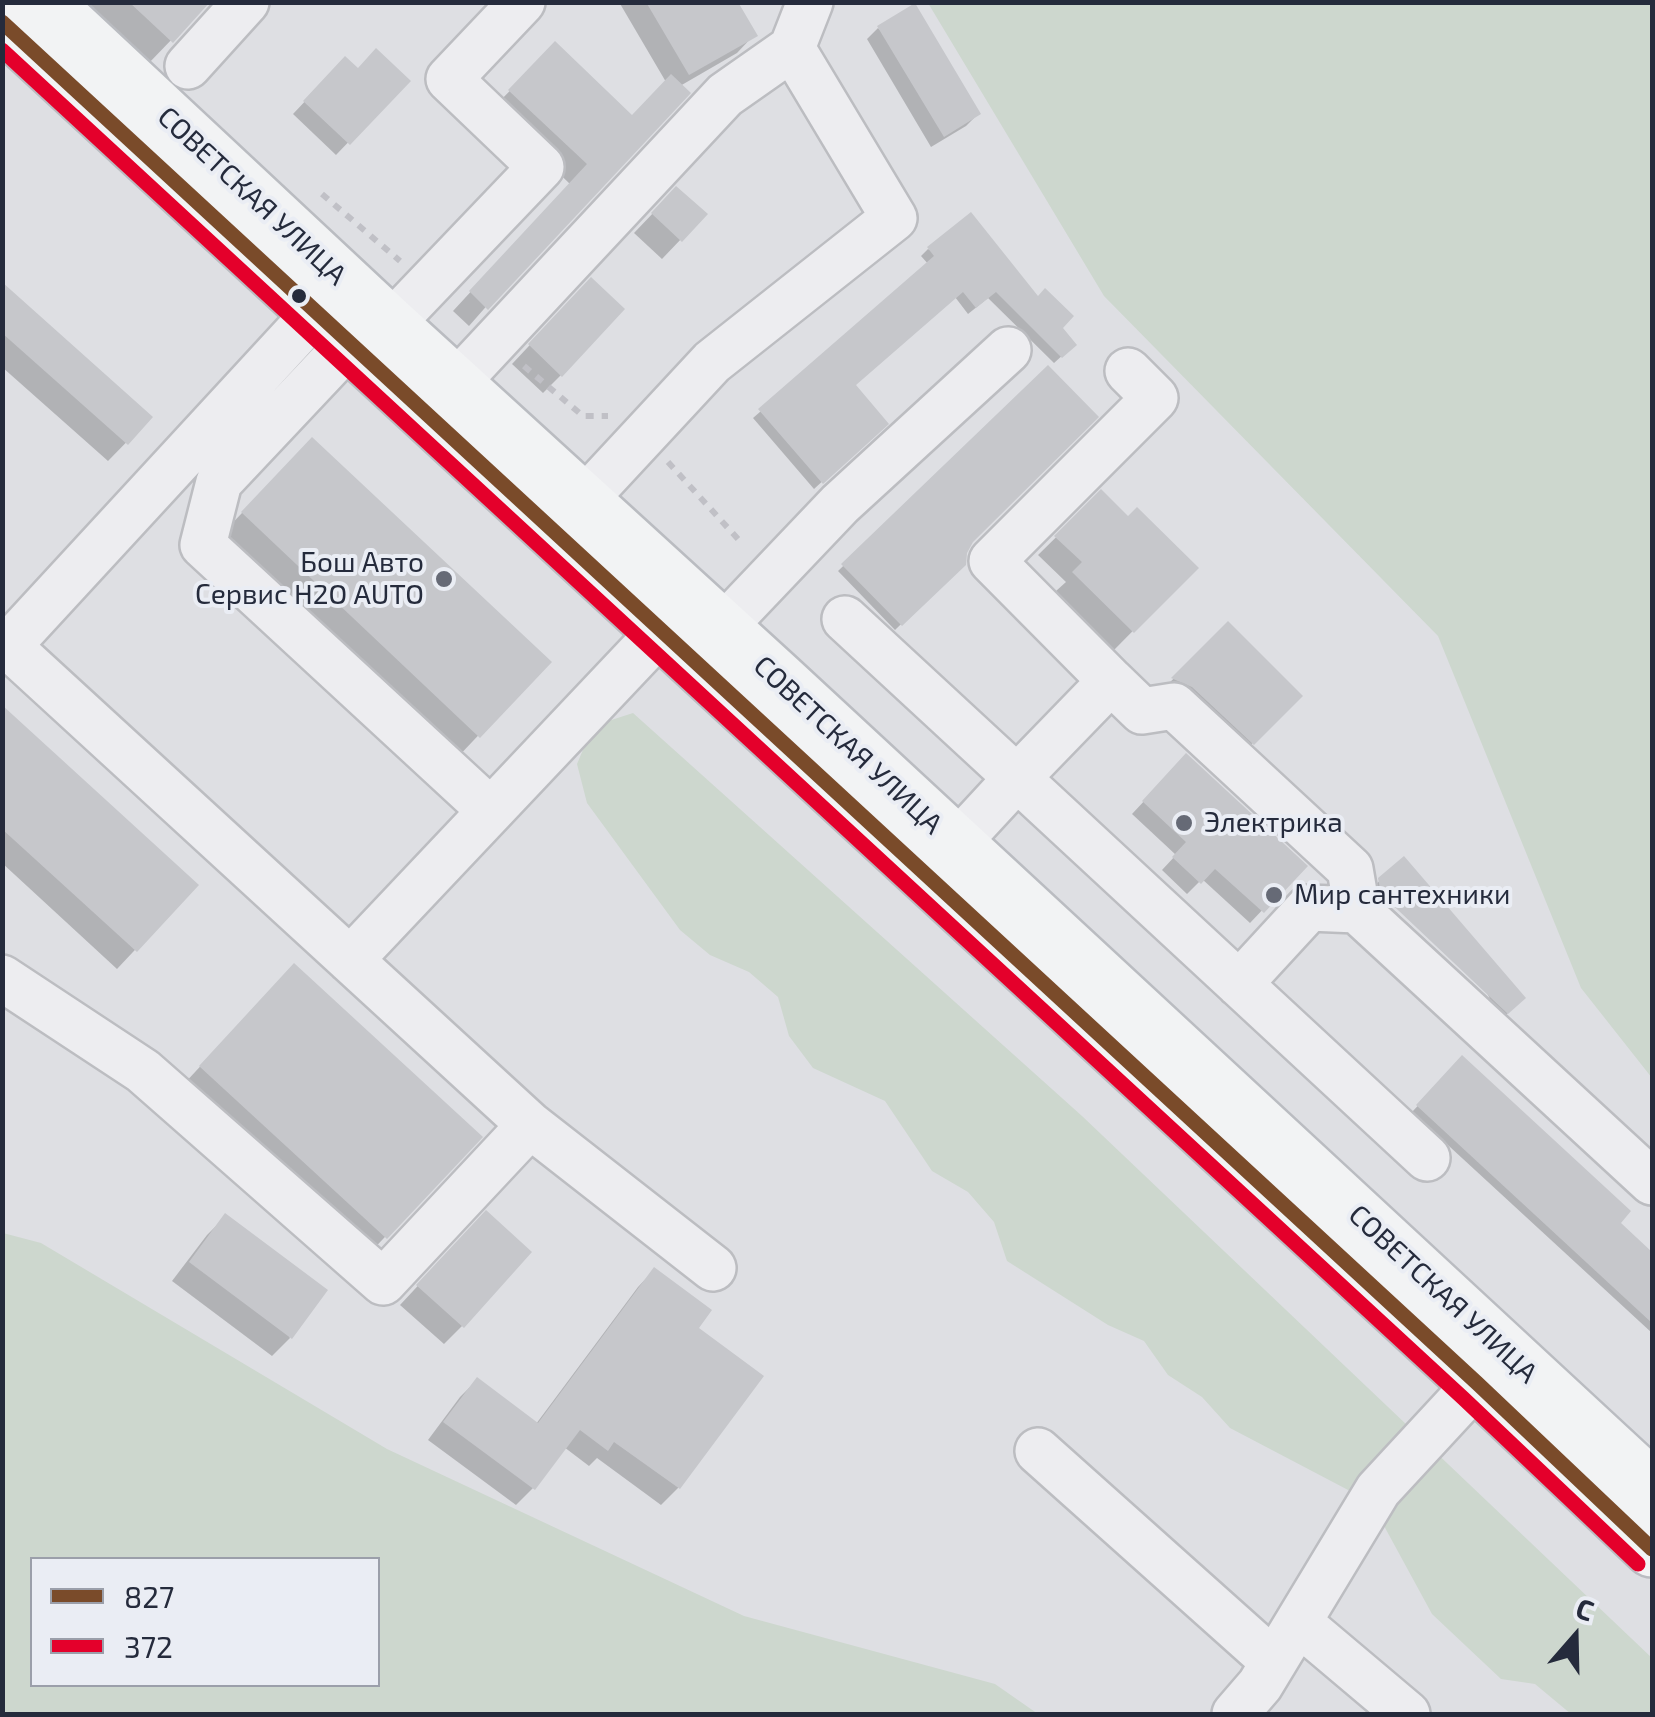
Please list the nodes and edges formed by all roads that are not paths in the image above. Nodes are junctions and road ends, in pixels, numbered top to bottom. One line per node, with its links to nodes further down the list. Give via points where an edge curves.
1 (44, 2): 8 (main road, СОВЕТСКАЯ УЛИЦА)
2 (246, 2): 7 (lane)
3 (522, 2): 8 (lane, via 449,79 540,167 428,285)
4 (810, 2): 6 (lane)
5 (2, 22): 8 (main road, СОВЕТСКАЯ УЛИЦА)
6 (792, 48): 11 (lane, via 724,95); 12 (lane, via 894,218 712,362)
7 (188, 66)
8 (351, 327): 11 (main road, СОВЕТСКАЯ УЛИЦА); 15 (main road, СОВЕТСКАЯ УЛИЦА); 16 (lane); 19 (lane, via 218,482 204,545)
9 (1008, 350): 14 (lane, via 840,504)
10 (1128, 371): 17 (lane, via 1155,398 992,561)
11 (455, 384): 12 (main road, СОВЕТСКАЯ УЛИЦА)
12 (582, 502): 14 (main road, СОВЕТСКАЯ УЛИЦА)
13 (845, 619): 18 (lane)
14 (722, 628): 20 (main road, СОВЕТСКАЯ УЛИЦА)
15 (661, 631): 19 (lane); 29 (main road, СОВЕТСКАЯ УЛИЦА)
16 (5, 645): 22 (lane)
17 (1111, 680): 18 (lane); 21 (lane, via 1142,711 1174,706 1350,868)
18 (1017, 778): 20 (lane); 24 (lane)
19 (491, 811): 22 (lane)
20 (956, 844): 31 (main road, СОВЕТСКАЯ УЛИЦА)
21 (1357, 910): 24 (lane, via 1309,908); 27 (lane)
22 (350, 960): 25 (lane)
23 (2, 978): 25 (lane, via 142,1071 384,1282)
24 (1240, 984): 26 (lane)
25 (530, 1125): 28 (lane)
26 (1427, 1158)
27 (1652, 1182)
28 (713, 1268)
29 (1477, 1383): 32 (main road, СОВЕТСКАЯ УЛИЦА); 33 (lane, via 1378,1490)
30 (1038, 1450): 34 (lane)
31 (1652, 1488)
32 (1652, 1549)
33 (1298, 1622): 34 (lane); 36 (lane)
34 (1274, 1662): 35 (lane)
35 (1235, 1714)
36 (1407, 1714)

